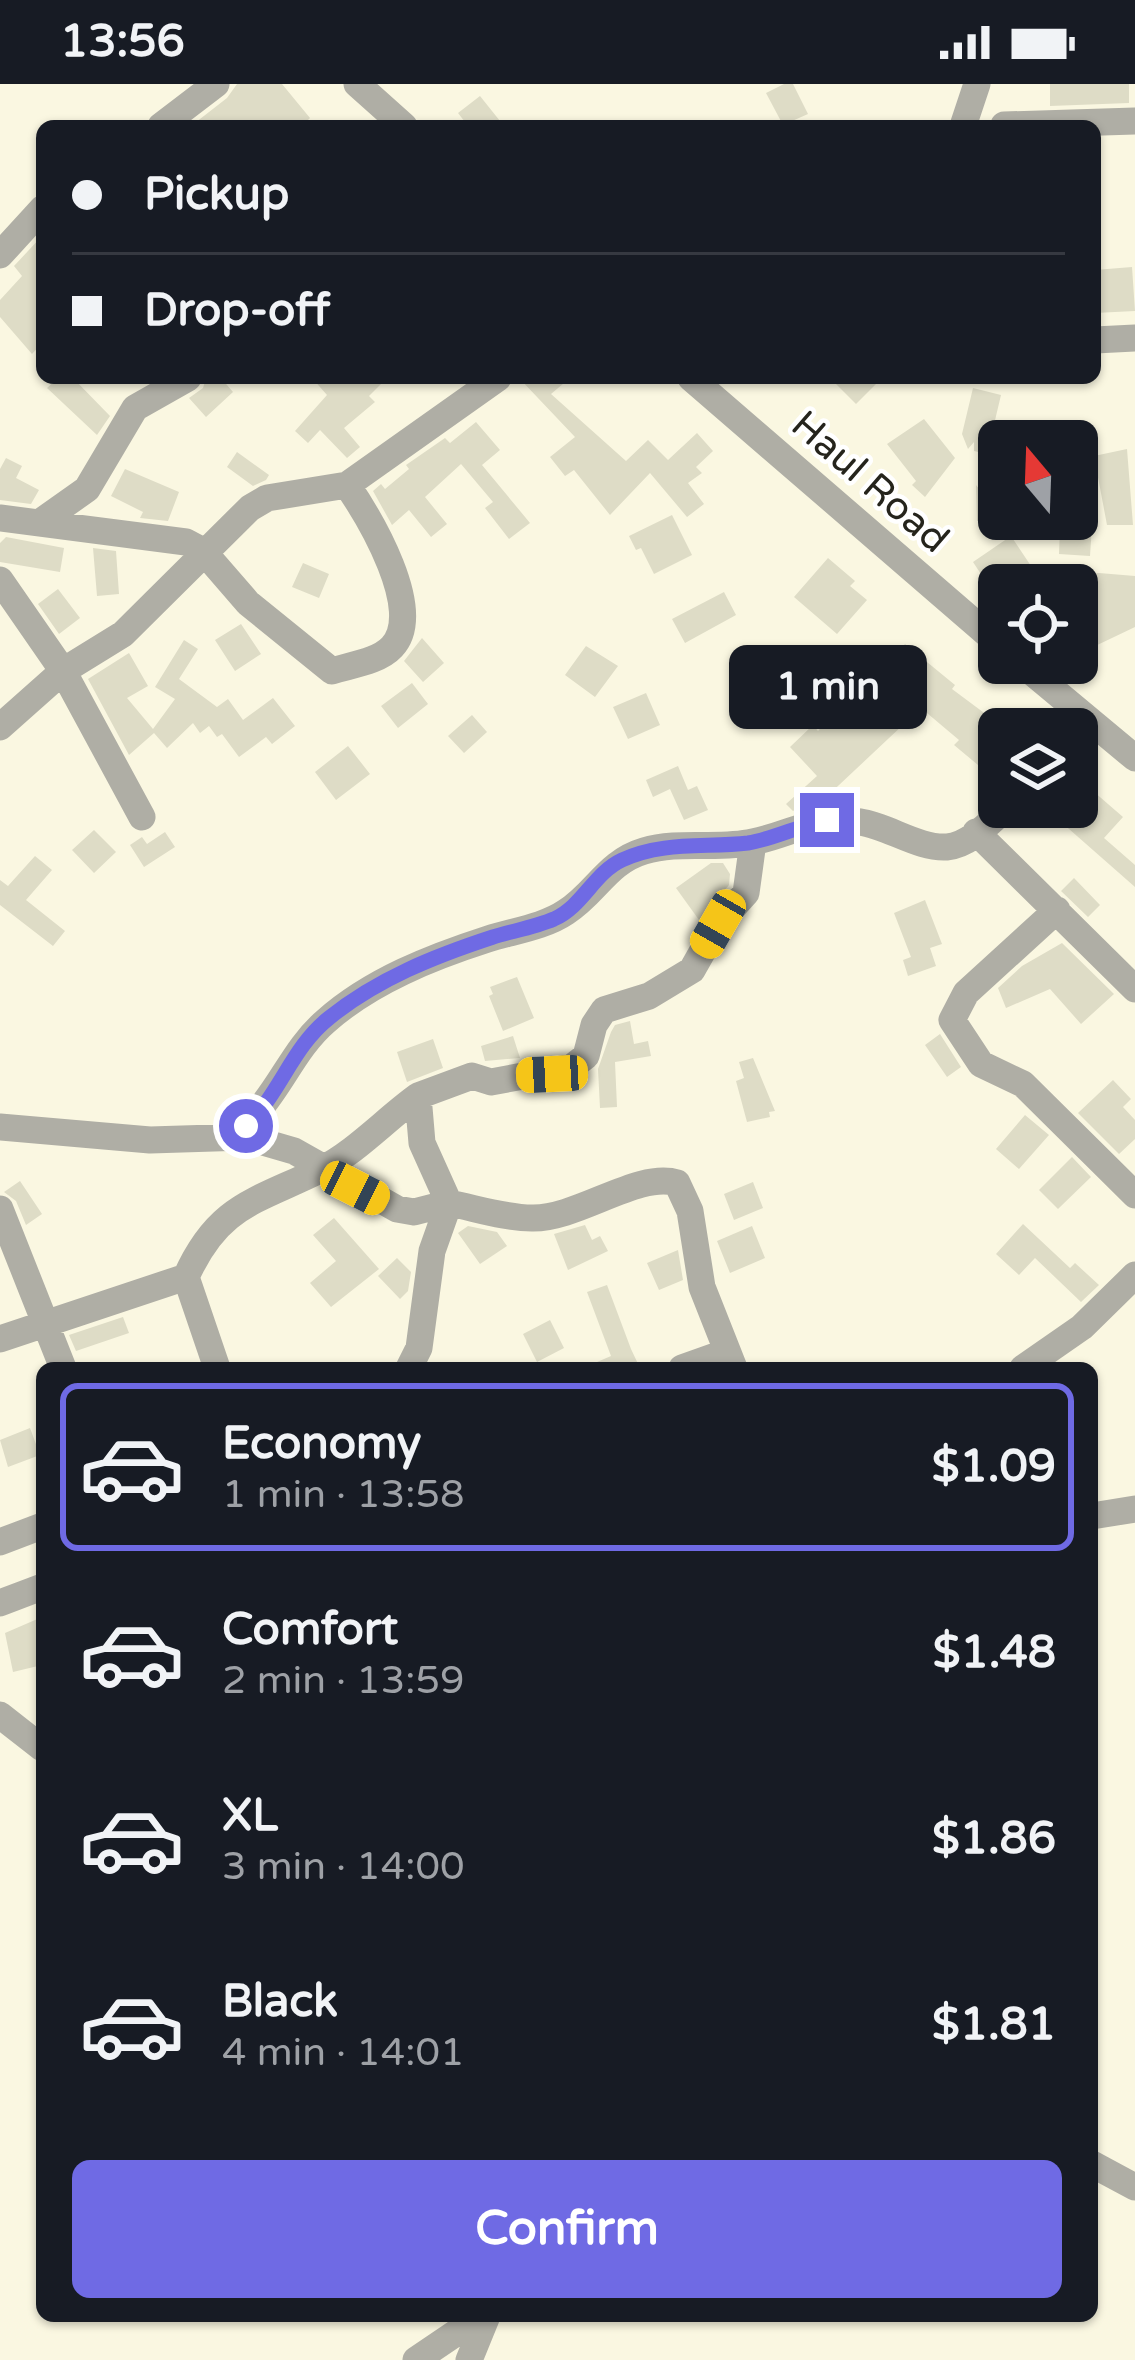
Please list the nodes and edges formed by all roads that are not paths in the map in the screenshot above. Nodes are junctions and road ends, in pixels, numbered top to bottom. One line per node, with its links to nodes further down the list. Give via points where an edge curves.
1 (216, 84): 4 (street)
2 (357, 84): 5 (street)
3 (977, 84): 6 (street)
4 (169, 120)
5 (397, 120)
6 (965, 120)
7 (1135, 121): 8 (street)
8 (1101, 122)
9 (36, 216): 10 (street)
10 (0, 255)
11 (1135, 338): 12 (street)
12 (1101, 340)
13 (177, 384): 18 (street, via 135,408 87,489)
14 (490, 384): 16 (street)
15 (710, 384): 21 (street, Haul Road)
16 (347, 485): 19 (street, via 267,498); 19 (street, via 398,587 401,631 376,657 332,671 248,603)
17 (0, 518): 18 (street)
18 (39, 524): 19 (street, via 167,538)
19 (203, 550): 22 (street, via 123,634)
20 (0, 580): 22 (street)
21 (978, 625)
22 (63, 671): 25 (street); 28 (street)
23 (1039, 684): 24 (street)
24 (1061, 708)
25 (0, 728)
26 (1098, 743): 27 (street)
27 (1135, 758)
28 (142, 817)
29 (981, 828): 30 (street)
30 (976, 832): 31 (street, via 950,847 934,846 883,826 827,820); 32 (street)
31 (753, 842): 34 (street, via 746,893 692,970 604,1010 586,1056 572,1067 491,1082 472,1076); 36 (street, via 646,850 616,862 549,921 462,948 364,993 298,1049 258,1114)
32 (1057, 910): 33 (street); 38 (street, via 966,993 952,1020 981,1064 1023,1084)
33 (1135, 989)
34 (418, 1096): 37 (street); 39 (street, via 426,1155)
35 (0, 1127): 36 (street)
36 (226, 1137): 37 (street, via 293,1151)
37 (323, 1169): 39 (street, via 397,1210); 42 (street, via 225,1216)
38 (1135, 1196)
39 (449, 1203): 46 (street, via 534,1219 677,1183 690,1211 702,1286); 49 (street)
40 (0, 1209): 41 (street)
41 (11, 1269): 44 (street)
42 (186, 1276): 44 (street); 48 (street)
43 (1135, 1276): 50 (street)
44 (43, 1326): 45 (street); 47 (street)
45 (0, 1339)
46 (731, 1360)
47 (60, 1362)
48 (215, 1362)
49 (412, 1362)
50 (1032, 1362)
51 (1135, 1509): 52 (street)
52 (1098, 1515)
53 (36, 1528): 54 (street)
54 (0, 1542)
55 (36, 1589): 56 (street)
56 (0, 1603)
57 (0, 1715): 58 (street)
58 (36, 1743)
59 (1098, 2167): 60 (street)
60 (1135, 2187)
61 (475, 2322): 63 (street)
62 (482, 2322): 64 (street)
63 (416, 2360)
64 (469, 2360)

